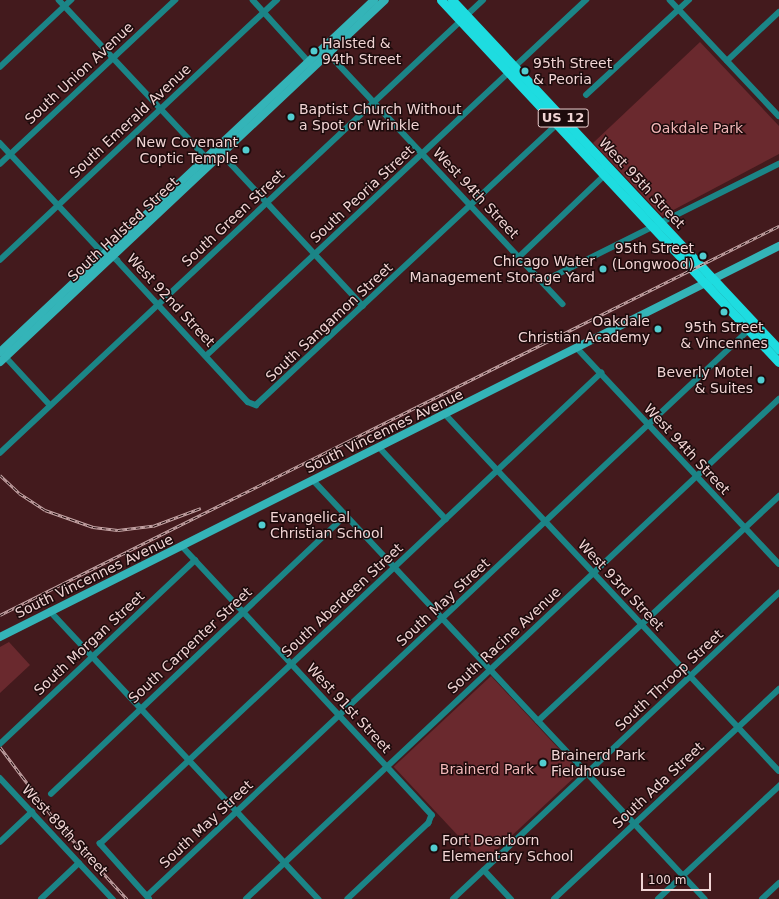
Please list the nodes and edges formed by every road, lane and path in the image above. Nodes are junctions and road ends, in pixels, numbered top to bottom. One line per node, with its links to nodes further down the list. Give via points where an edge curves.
1 (59, 0): 14 (street)
2 (71, 0): 14 (street)
3 (175, 0): 21 (street, South Union Avenue)
4 (253, 0): 16 (street)
5 (277, 0): 16 (street, South Emerald Avenue)
6 (374, 0): 19 (main road, South Halsted Street)
7 (385, 0): 20 (main road, South Halsted Street)
8 (441, 0): 18 (main road, West 95th Street / US 12)
9 (452, 0): 18 (main road, West 95th Street / US 12)
10 (483, 0): 18 (street, South Green Street)
11 (586, 0): 25 (street, South Peoria Street)
12 (670, 0): 15 (street)
13 (689, 0): 15 (street)
14 (65, 6): 21 (street); 24 (street)
15 (679, 10): 22 (street); 26 (street)
16 (264, 12): 23 (street); 28 (street, South Emerald Avenue)
17 (779, 12): 22 (street)
18 (463, 18): 25 (main road, West 95th Street / US 12); 27 (street, South Green Street)
19 (320, 51): 20 (street); 23 (main road, South Halsted Street)
20 (329, 53): 23 (main road, South Halsted Street); 27 (street, West 94th Street)
21 (113, 58): 28 (street); 34 (street, South Union Avenue)
22 (727, 61): 29 (street)
23 (311, 64): 32 (main road, South Halsted Street)
24 (0, 67)
25 (512, 70): 30 (main road, West 95th Street / US 12); 33 (street, South Peoria Street); 38 (main road, West 95th Street / US 12)
26 (586, 95)
27 (374, 102): 33 (street, West 94th Street); 39 (street, South Green Street)
28 (161, 109): 35 (street); 40 (street, South Emerald Avenue)
29 (778, 112)
30 (556, 124): 38 (main road, West 95th Street / US 12); 41 (street, South Sangamon Street)
31 (0, 143): 34 (street, West 92nd Street)
32 (219, 151): 35 (main road, South Halsted Street); 39 (street)
33 (422, 153): 41 (street, West 94th Street); 44 (street, South Peoria Street)
34 (10, 154): 36 (street, South Union Avenue); 40 (street, West 92nd Street)
35 (209, 160): 45 (main road, South Halsted Street)
36 (0, 164)
37 (779, 164): 42 (street)
38 (608, 173): 42 (main road, West 95th Street / US 12); 46 (street)
39 (267, 203): 44 (street); 50 (street, South Green Street)
40 (58, 205): 45 (street, West 92nd Street); 47 (street, South Emerald Avenue)
41 (470, 205): 46 (street, West 94th Street); 52 (street, South Sangamon Street)
42 (656, 225): 48 (street); 49 (main road, West 95th Street / US 12)
43 (779, 246): 49 (main road, South Vincennes Avenue)
44 (314, 254): 52 (street); 57 (street, South Peoria Street)
45 (108, 255): 50 (street, West 92nd Street); 56 (main road, South Halsted Street)
46 (519, 257): 48 (street, West 94th Street)
47 (0, 260)
48 (542, 282): 51 (street, West 94th Street)
49 (710, 283): 53 (main road, West 95th Street / US 12); 54 (main road, South Vincennes Avenue)
50 (158, 304): 57 (street, West 92nd Street); 61 (street, South Green Street)
51 (563, 304)
52 (363, 306): 62 (street, South Sangamon Street)
53 (752, 328): 55 (main road, West 95th Street / US 12); 58 (main road, West 95th Street / US 12); 64 (street, South May Street)
54 (578, 349): 59 (street, West 94th Street); 63 (main road, South Vincennes Avenue)
55 (779, 350)
56 (1, 354): 61 (street)
57 (206, 356): 62 (street, West 92nd Street, via 248,402)
58 (779, 362)
59 (601, 373): 64 (street, West 94th Street); 67 (street, South Aberdeen Street)
60 (779, 399): 68 (street, South Racine Avenue)
61 (50, 405): 66 (street, South Green Street)
62 (256, 405)
63 (446, 415): 65 (main road, South Vincennes Avenue); 67 (street, West 93rd Street)
64 (649, 425): 68 (street, West 94th Street); 73 (street, South May Street)
65 (380, 448): 69 (main road, South Vincennes Avenue); 72 (street)
66 (0, 453)
67 (498, 470): 72 (street, South Aberdeen Street); 73 (street, West 93rd Street)
68 (697, 476): 74 (street, West 94th Street); 79 (street, South Racine Avenue)
69 (314, 481): 71 (street); 75 (main road, South Vincennes Avenue)
70 (779, 496): 74 (street)
71 (346, 515): 78 (street); 82 (street, South Carpenter Street)
72 (446, 519): 78 (street, South Aberdeen Street)
73 (546, 521): 79 (street, West 93rd Street); 83 (street, South May Street)
74 (745, 528): 77 (street, West 94th Street); 84 (street)
75 (183, 546): 76 (street, West 91st Street); 81 (main road, South Vincennes Avenue)
76 (195, 560): 82 (street, West 91st Street); 86 (street, South Morgan Street)
77 (779, 564)
78 (394, 567): 83 (street); 87 (street, South Aberdeen Street)
79 (594, 573): 84 (street, West 93rd Street); 88 (street, South Racine Avenue)
80 (779, 593): 89 (street, South Throop Street)
81 (50, 611): 85 (main road, South Vincennes Avenue); 86 (street)
82 (243, 612): 87 (street, West 91st Street); 91 (street, South Carpenter Street)
83 (442, 618): 88 (street); 92 (street, South May Street)
84 (642, 624): 89 (street, West 93rd Street); 93 (street)
85 (0, 637)
86 (93, 657): 91 (street); 95 (street, South Morgan Street)
87 (292, 663): 92 (street, West 91st Street); 96 (street, South Aberdeen Street)
88 (490, 670): 93 (street); 97 (street, South Racine Avenue)
89 (690, 676): 94 (street, West 93rd Street); 99 (street, South Throop Street)
90 (779, 689): 94 (street, South Ada Street)
91 (141, 708): 96 (street); 102 (street, South Carpenter Street)
92 (340, 715): 97 (street, West 91st Street); 104 (street, South May Street)
93 (538, 721): 99 (street)
94 (738, 727): 98 (street, West 93rd Street); 105 (street, South Ada Street)
95 (0, 744)
96 (189, 760): 104 (street); 107 (street, South Aberdeen Street)
97 (387, 766): 108 (street, South Racine Avenue); 118 (street, West 91st Street, via 432,815 429,823)
98 (779, 771)
99 (587, 773): 105 (street); 110 (street, South Throop Street)
100 (0, 778): 103 (street, West 89th Street)
101 (779, 786): 111 (street)
102 (51, 794)
103 (32, 812): 106 (street); 109 (street, West 89th Street)
104 (237, 812): 108 (street); 113 (street, South May Street)
105 (634, 824): 111 (street); 121 (street, South Ada Street)
106 (0, 842)
107 (100, 844): 113 (street, West 89th Street)
108 (284, 862): 116 (street, South Racine Avenue); 117 (street)
109 (79, 863): 114 (street); 115 (street, West 89th Street)
110 (484, 870): 119 (street, South Throop Street); 120 (street)
111 (683, 876): 122 (street); 123 (street)
112 (779, 883): 124 (street)
113 (148, 898)
114 (41, 899)
115 (113, 899)
116 (246, 899)
117 (318, 899)
118 (348, 899)
119 (453, 899)
120 (511, 899)
121 (554, 899)
122 (658, 899)
123 (705, 899)
124 (762, 899)

